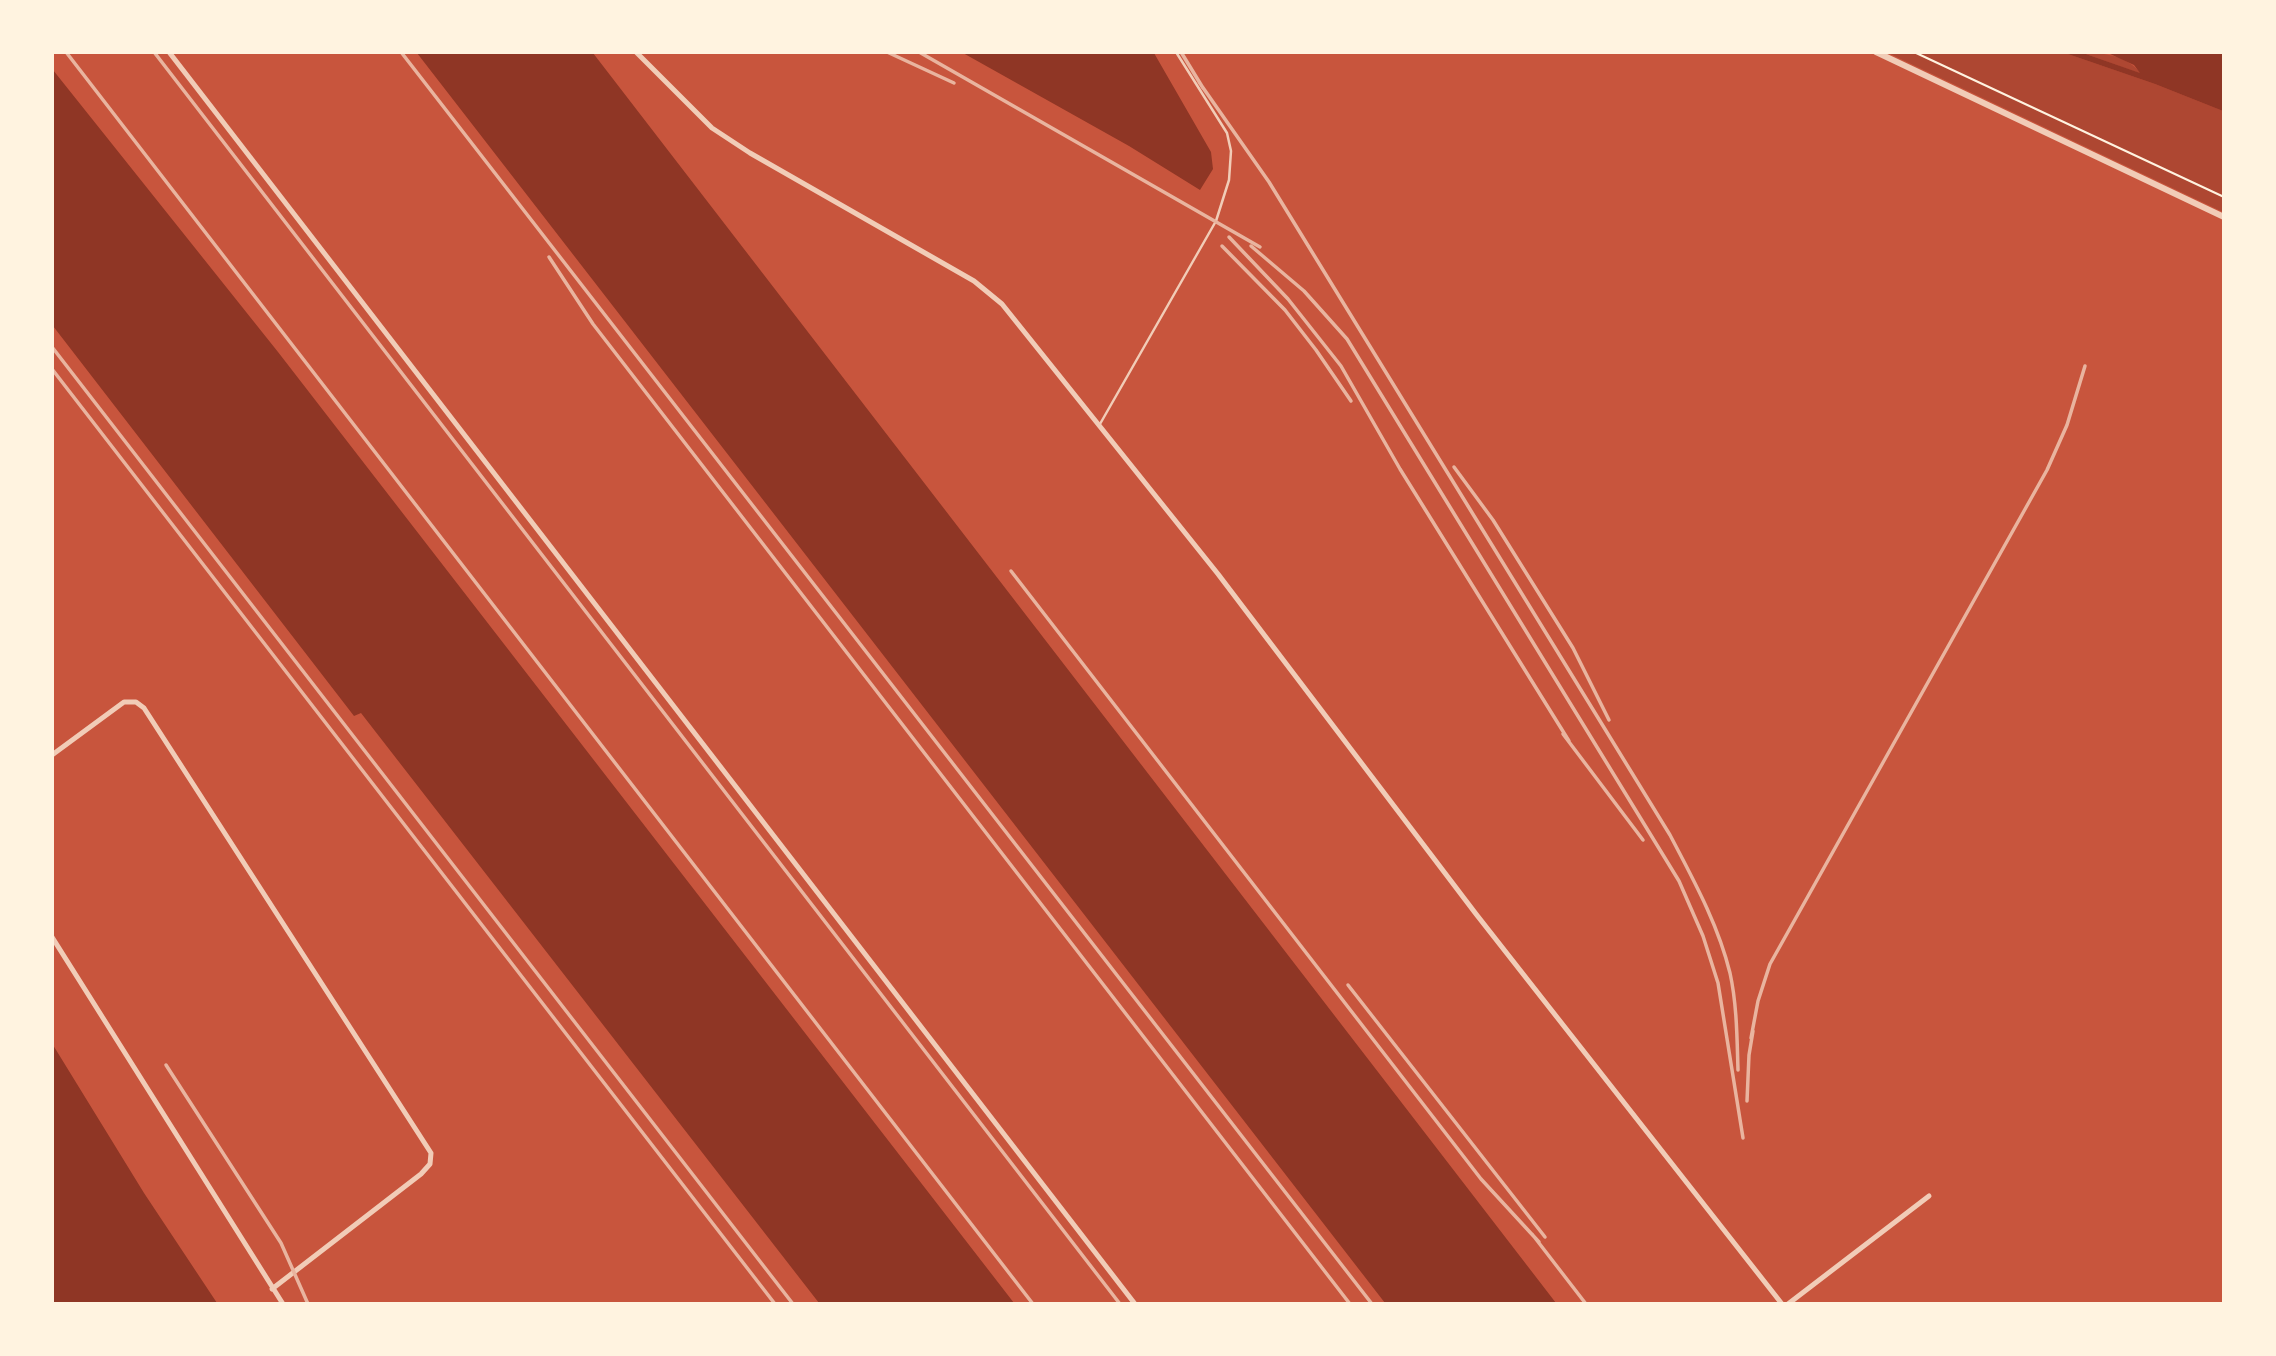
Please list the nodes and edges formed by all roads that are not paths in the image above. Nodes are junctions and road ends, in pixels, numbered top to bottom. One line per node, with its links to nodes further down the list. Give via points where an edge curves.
1 (169, 52): 12 (street)
2 (636, 52): 6 (street, via 712,128 989,292 1016,319)
3 (1176, 52): 6 (lane, via 1227,133 1229,180 1216,221)
4 (1876, 52): 5 (street)
5 (2224, 217)
6 (1099, 425): 13 (street)
7 (52, 755): 10 (street, via 124,702 144,708 431,1153 430,1164 421,1174)
8 (52, 937): 10 (street)
9 (1929, 1196): 14 (street)
10 (272, 1289): 11 (street)
11 (282, 1304)
12 (1135, 1304)
13 (1782, 1304)
14 (1788, 1304)

